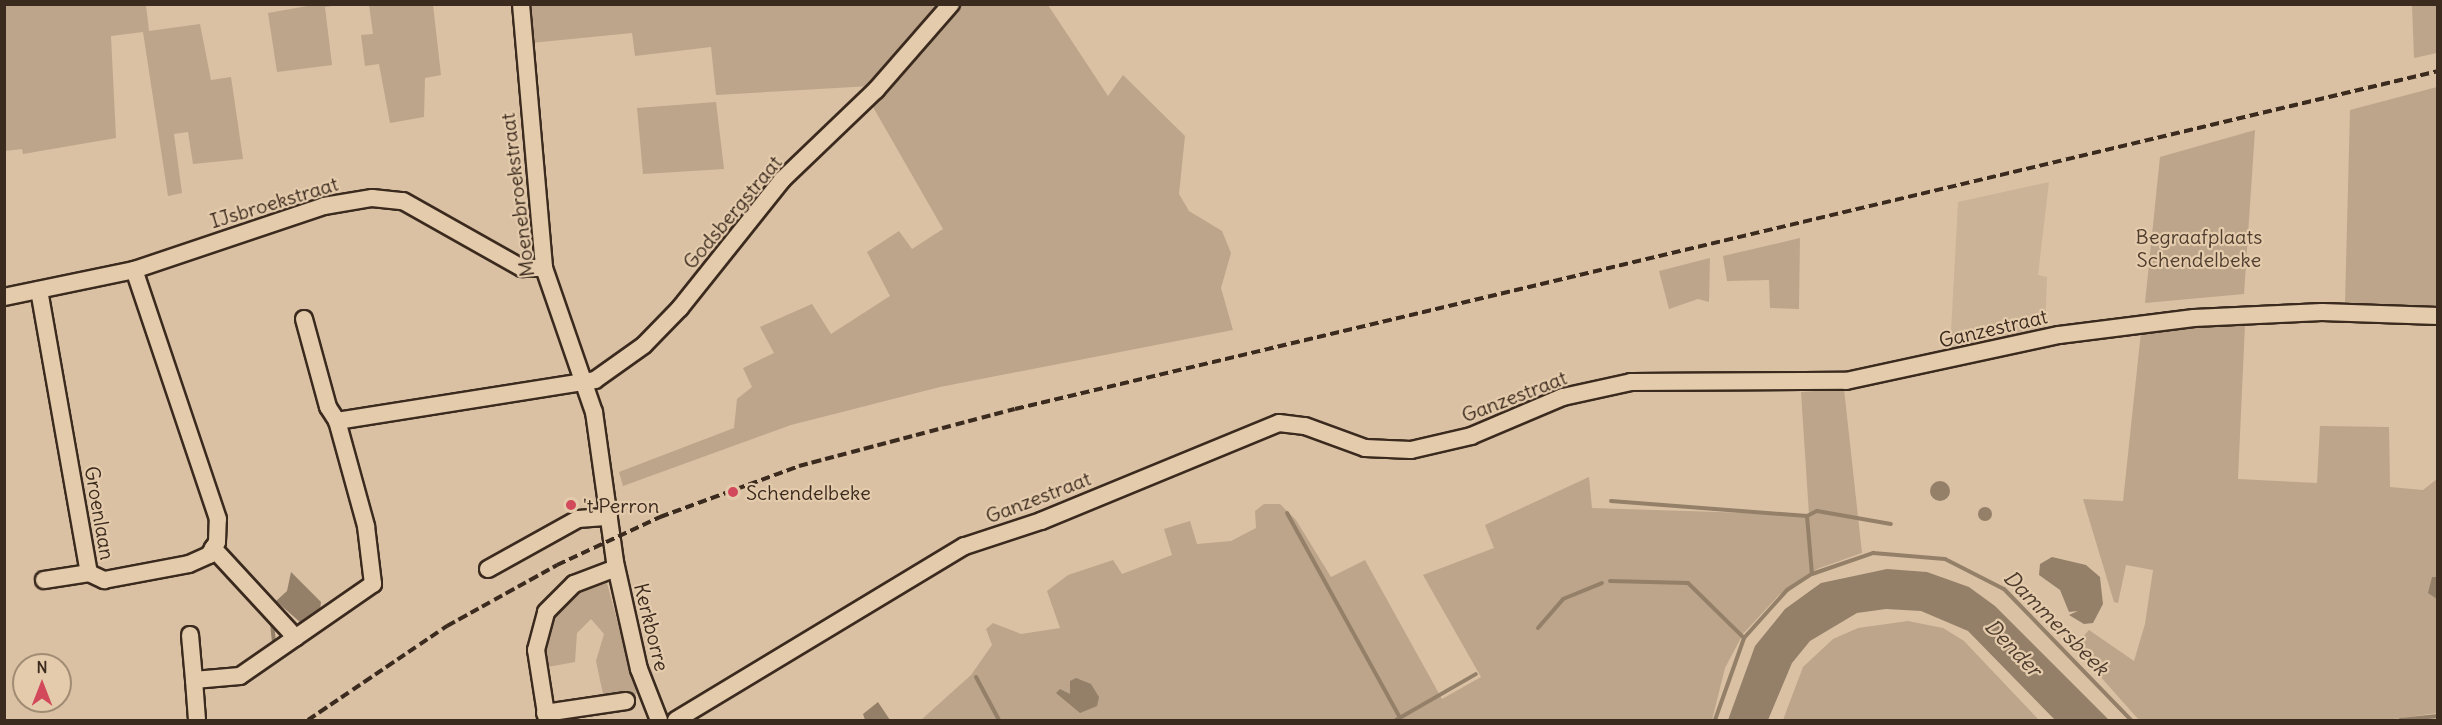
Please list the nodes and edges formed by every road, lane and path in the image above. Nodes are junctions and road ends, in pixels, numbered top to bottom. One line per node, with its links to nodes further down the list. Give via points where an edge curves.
1 (522, 4): 3 (street, Moenebroekstraat)
2 (951, 4): 9 (street, Godsbergstraat, via 876,90 782,180 644,345)
3 (544, 268): 4 (street, IJsbroekstraat, via 522,268 404,201 372,198 324,206); 9 (street, Moenebroekstraat)
4 (134, 270): 5 (street, IJsbroekstraat); 13 (street, via 218,519)
5 (39, 290): 6 (street, IJsbroekstraat); 16 (street, Groenlaan)
6 (4, 297)
7 (2438, 316): 25 (street, Ganzestraat, via 2322,312 2194,318 2059,334 1846,381 1631,382 1563,398 1471,436 1411,450 1365,448 1305,426 1279,423 1041,521 965,546)
8 (304, 319): 10 (street, via 328,407)
9 (585, 383): 10 (street); 11 (street, Moenebroekstraat, via 600,441)
10 (338, 421): 19 (street, via 375,577 363,593)
11 (609, 517): 12 (street, Moenebroekstraat); 15 (street, via 578,519)
12 (612, 542): 14 (street, Kerkborre)
13 (213, 548): 16 (street, Groenlaan, via 189,564 104,580); 19 (street)
14 (616, 568): 22 (street, via 574,584 546,612 536,650); 24 (street, Kerkborre, via 639,669)
15 (488, 569)
16 (89, 573): 17 (street)
17 (44, 580)
18 (190, 635): 20 (street)
19 (296, 638): 20 (street, via 240,676)
20 (194, 681): 23 (street)
21 (626, 701): 22 (street)
22 (546, 717)
23 (197, 720)
24 (659, 720)
25 (676, 720)

